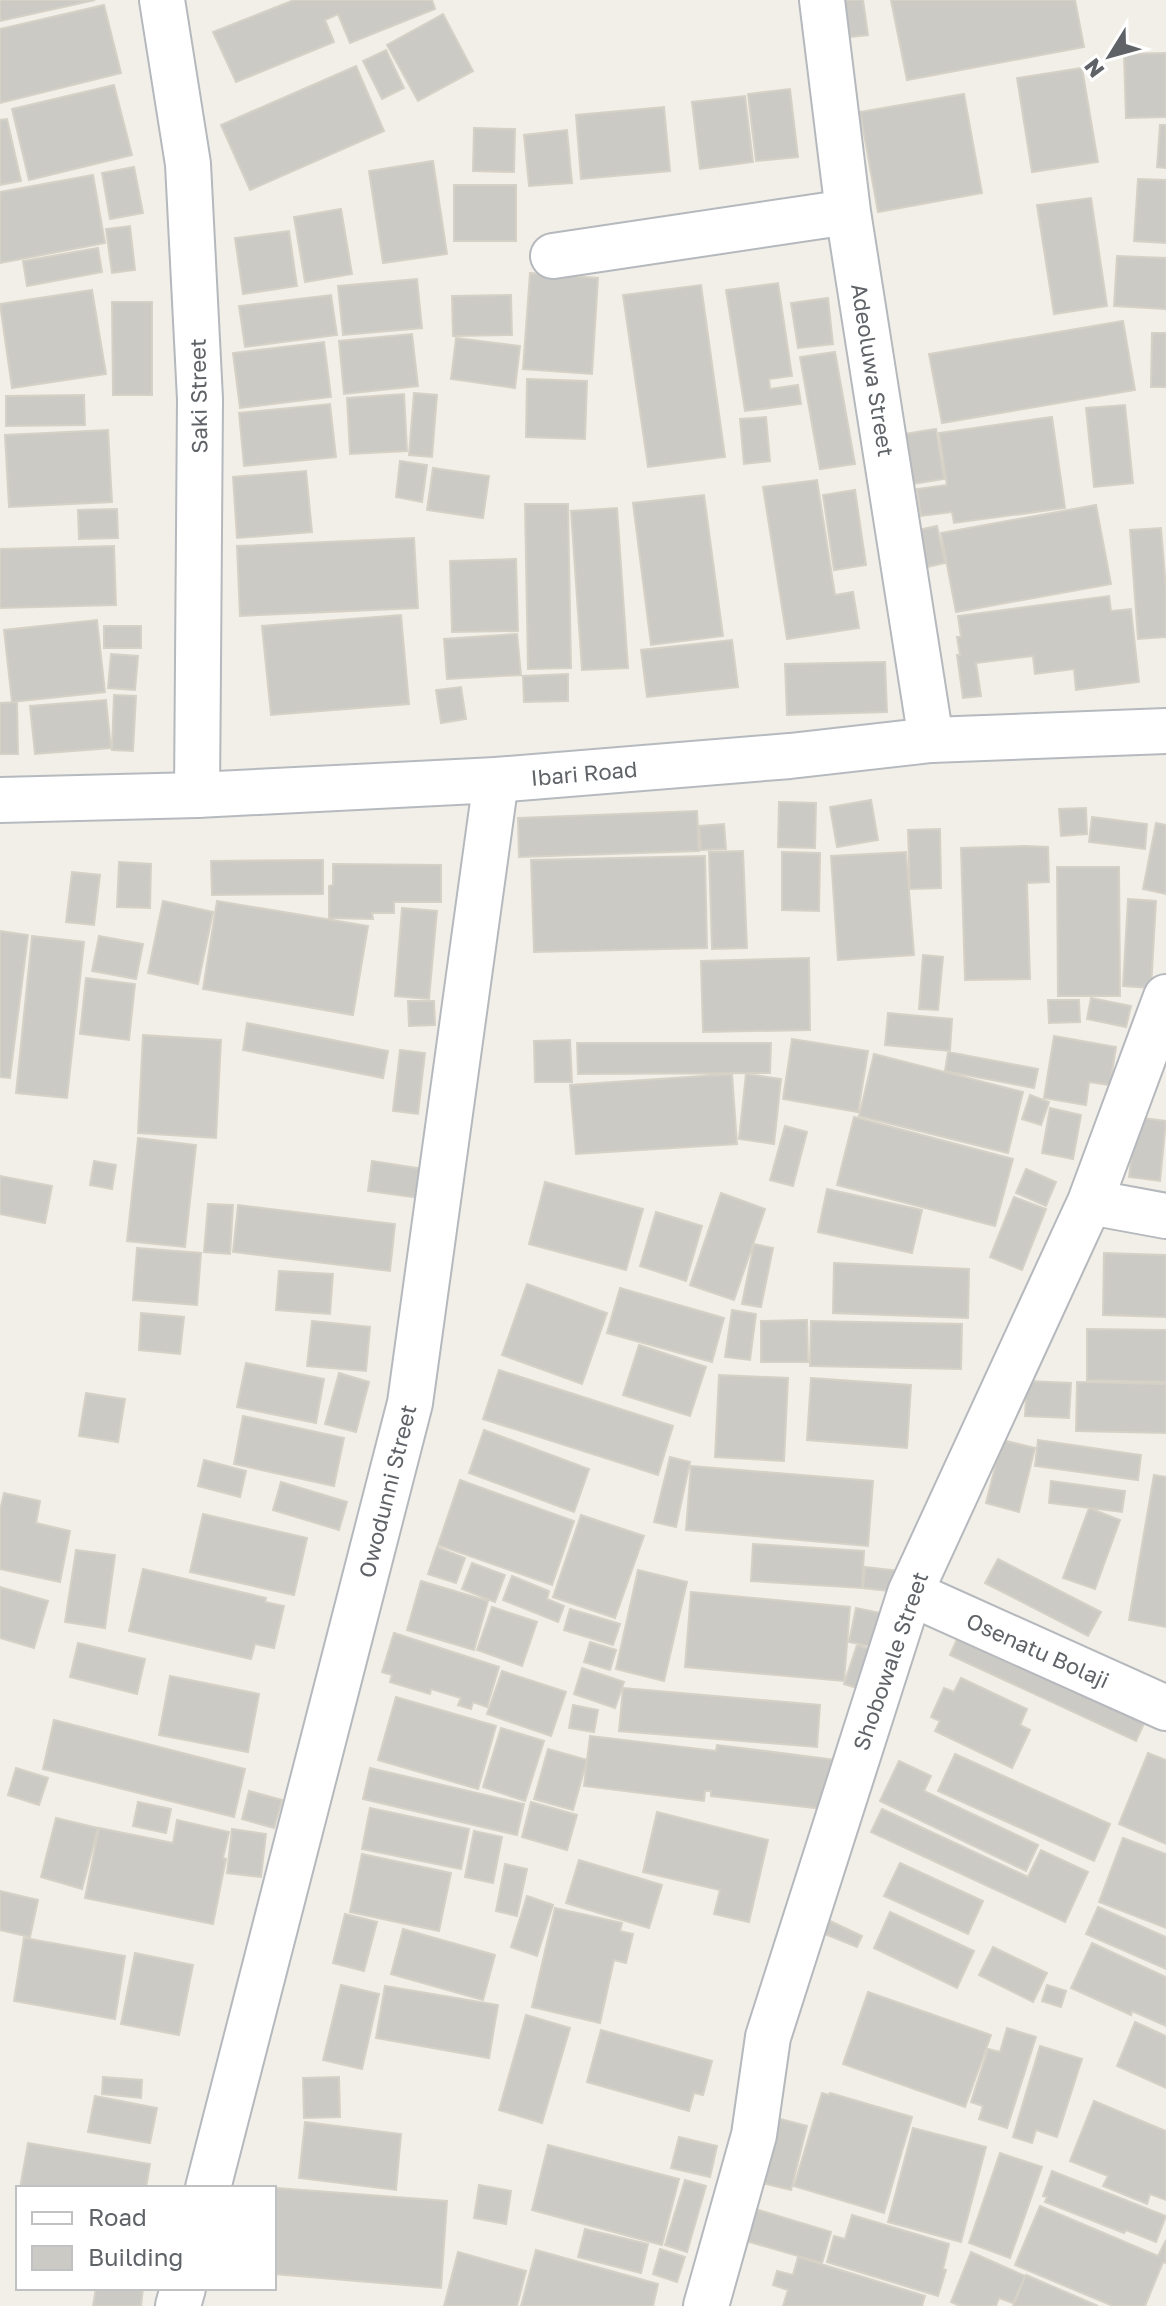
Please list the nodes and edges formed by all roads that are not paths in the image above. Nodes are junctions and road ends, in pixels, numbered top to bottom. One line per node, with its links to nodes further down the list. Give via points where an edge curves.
1 (162, 0): 8 (street, Saki Street, via 188,164 200,399)
2 (822, 0): 3 (street, Adeoluwa Street)
3 (848, 212): 4 (street); 6 (street, Adeoluwa Street)
4 (553, 256)
5 (1166, 731): 6 (street, Ibari Road)
6 (931, 740): 7 (street, Ibari Road)
7 (496, 780): 8 (street, Ibari Road); 15 (street, Owodunni Street, via 410,1403)
8 (197, 795): 9 (street, Ibari Road)
9 (0, 800)
10 (1166, 997): 11 (street, Shobowale Street)
11 (1090, 1202): 12 (street); 13 (street, Shobowale Street)
12 (1166, 1216)
13 (910, 1593): 14 (street, Osenatu Bolaji); 16 (street, Shobowale Street, via 768,2037 754,2135)
14 (1166, 1708)
15 (209, 2186)
16 (706, 2306)

